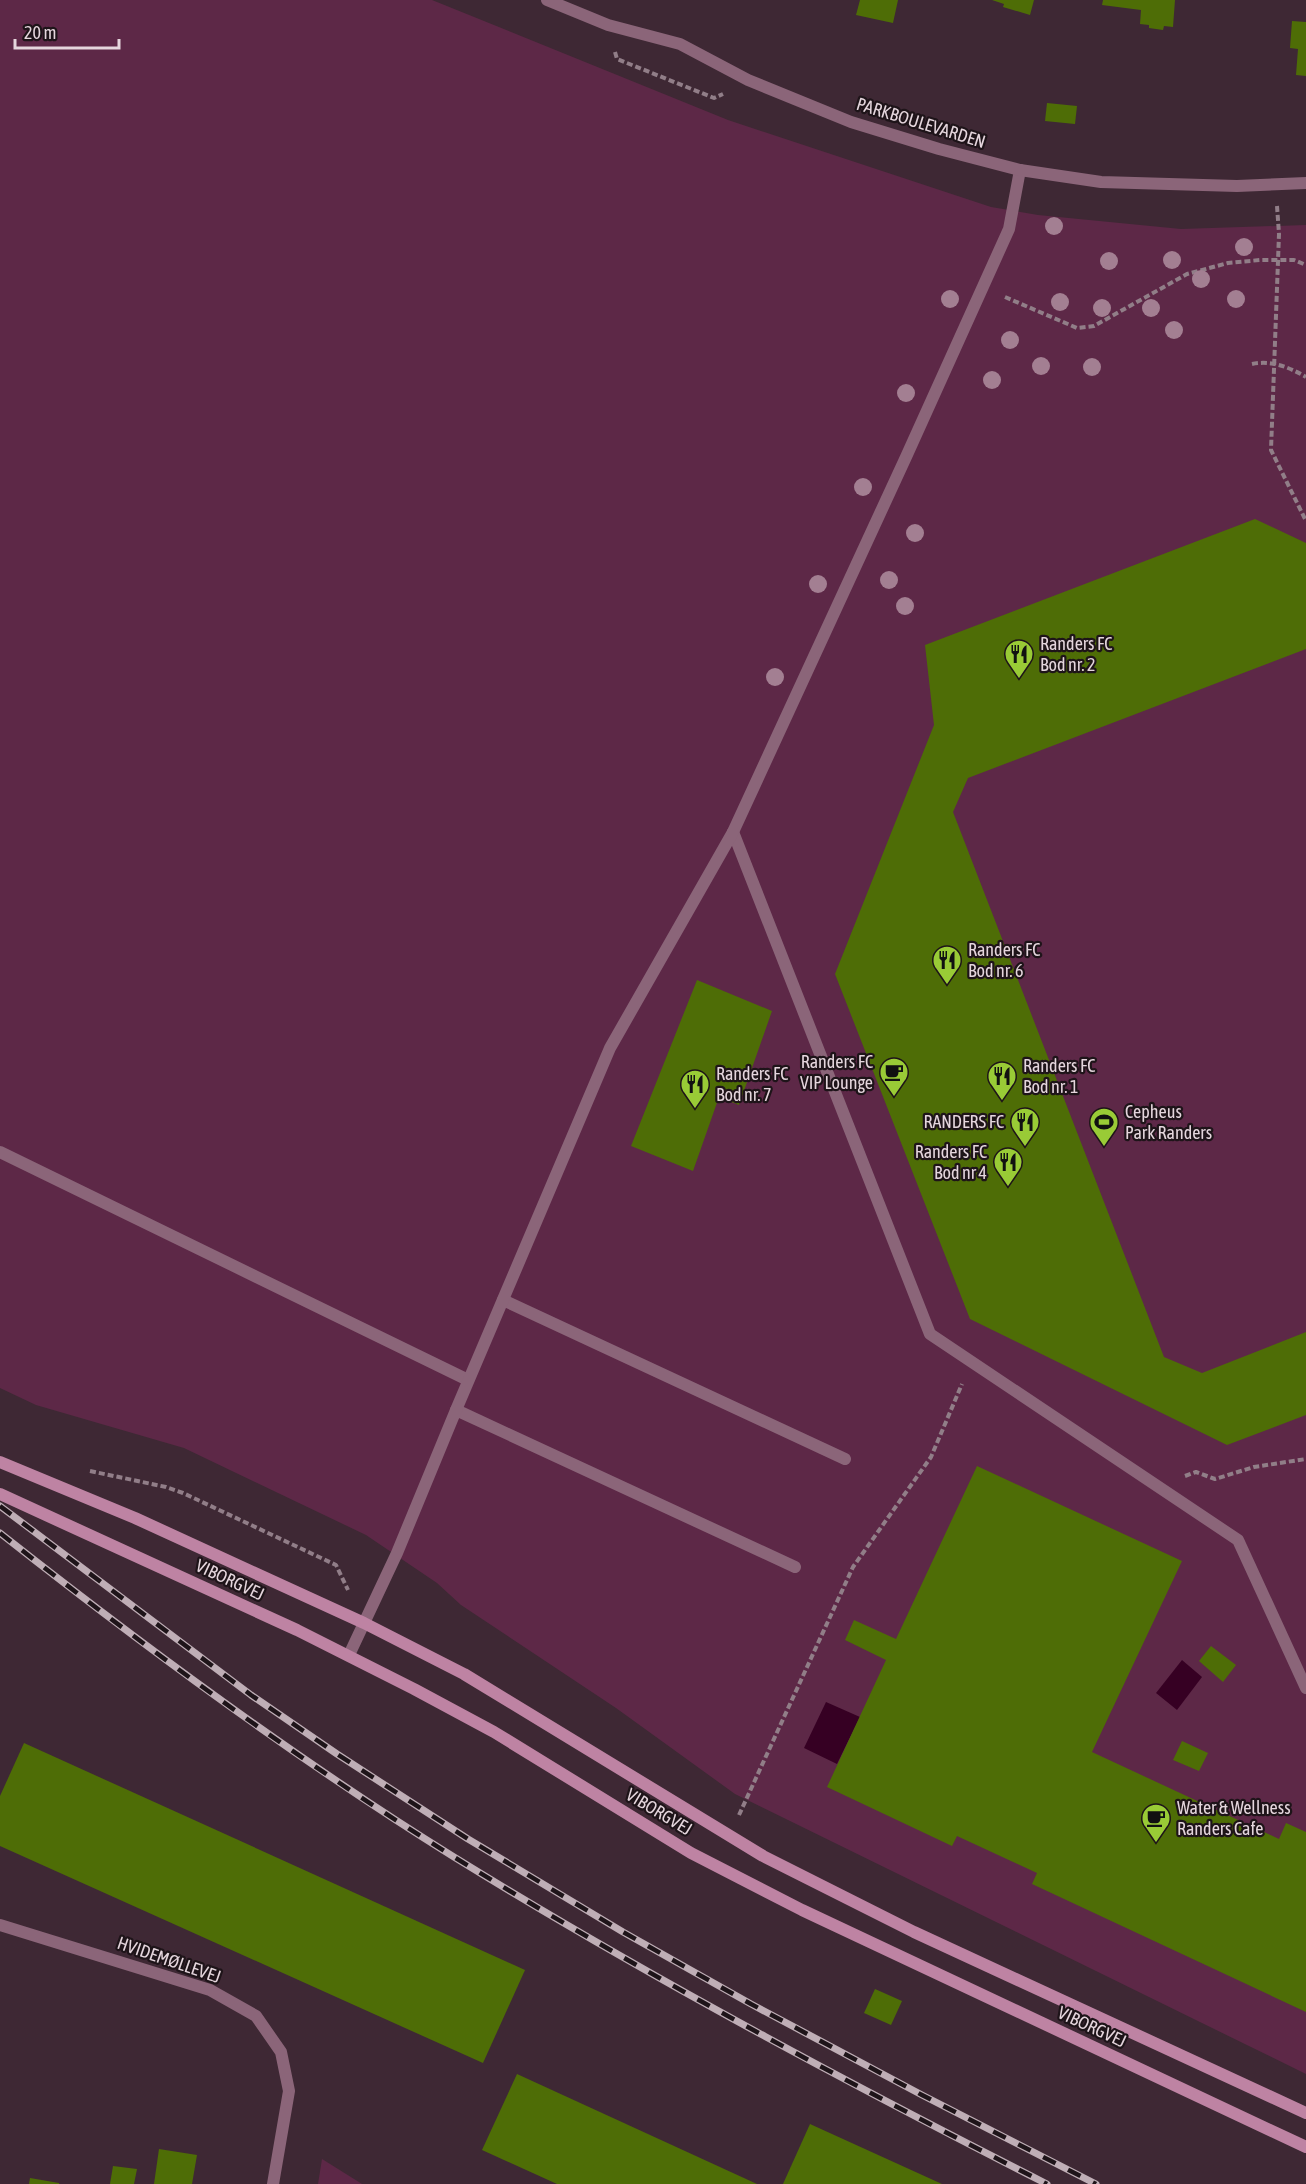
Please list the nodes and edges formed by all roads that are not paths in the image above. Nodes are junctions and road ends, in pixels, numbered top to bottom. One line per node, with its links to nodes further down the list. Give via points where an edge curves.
1 (547, 0): 2 (street, PARKBOULEVARDEN, via 608,26 680,44 748,80 851,122)
2 (1020, 170): 3 (street, PARKBOULEVARDEN, via 1101,182 1237,186); 4 (street, via 1009,229)
3 (1306, 183)
4 (733, 832): 6 (street, via 610,1048); 15 (street, via 930,1334 1238,1540)
5 (0, 1152): 7 (street)
6 (503, 1300): 7 (street); 9 (street)
7 (468, 1380): 8 (street)
8 (456, 1410): 12 (street); 13 (street, via 398,1552)
9 (845, 1459)
10 (0, 1462): 13 (street, VIBORGVEJ, via 135,1518)
11 (0, 1494): 14 (street, VIBORGVEJ)
12 (795, 1567)
13 (364, 1623): 14 (street); 17 (street, VIBORGVEJ, via 464,1674 781,1866 914,1932)
14 (349, 1656): 18 (street, VIBORGVEJ, via 494,1732 757,1888)
15 (1306, 1688)
16 (0, 1925): 19 (street, HVIDEMØLLEVEJ, via 210,1990 256,2016 281,2052 290,2091)
17 (1306, 2113)
18 (1306, 2147)
19 (273, 2184)

